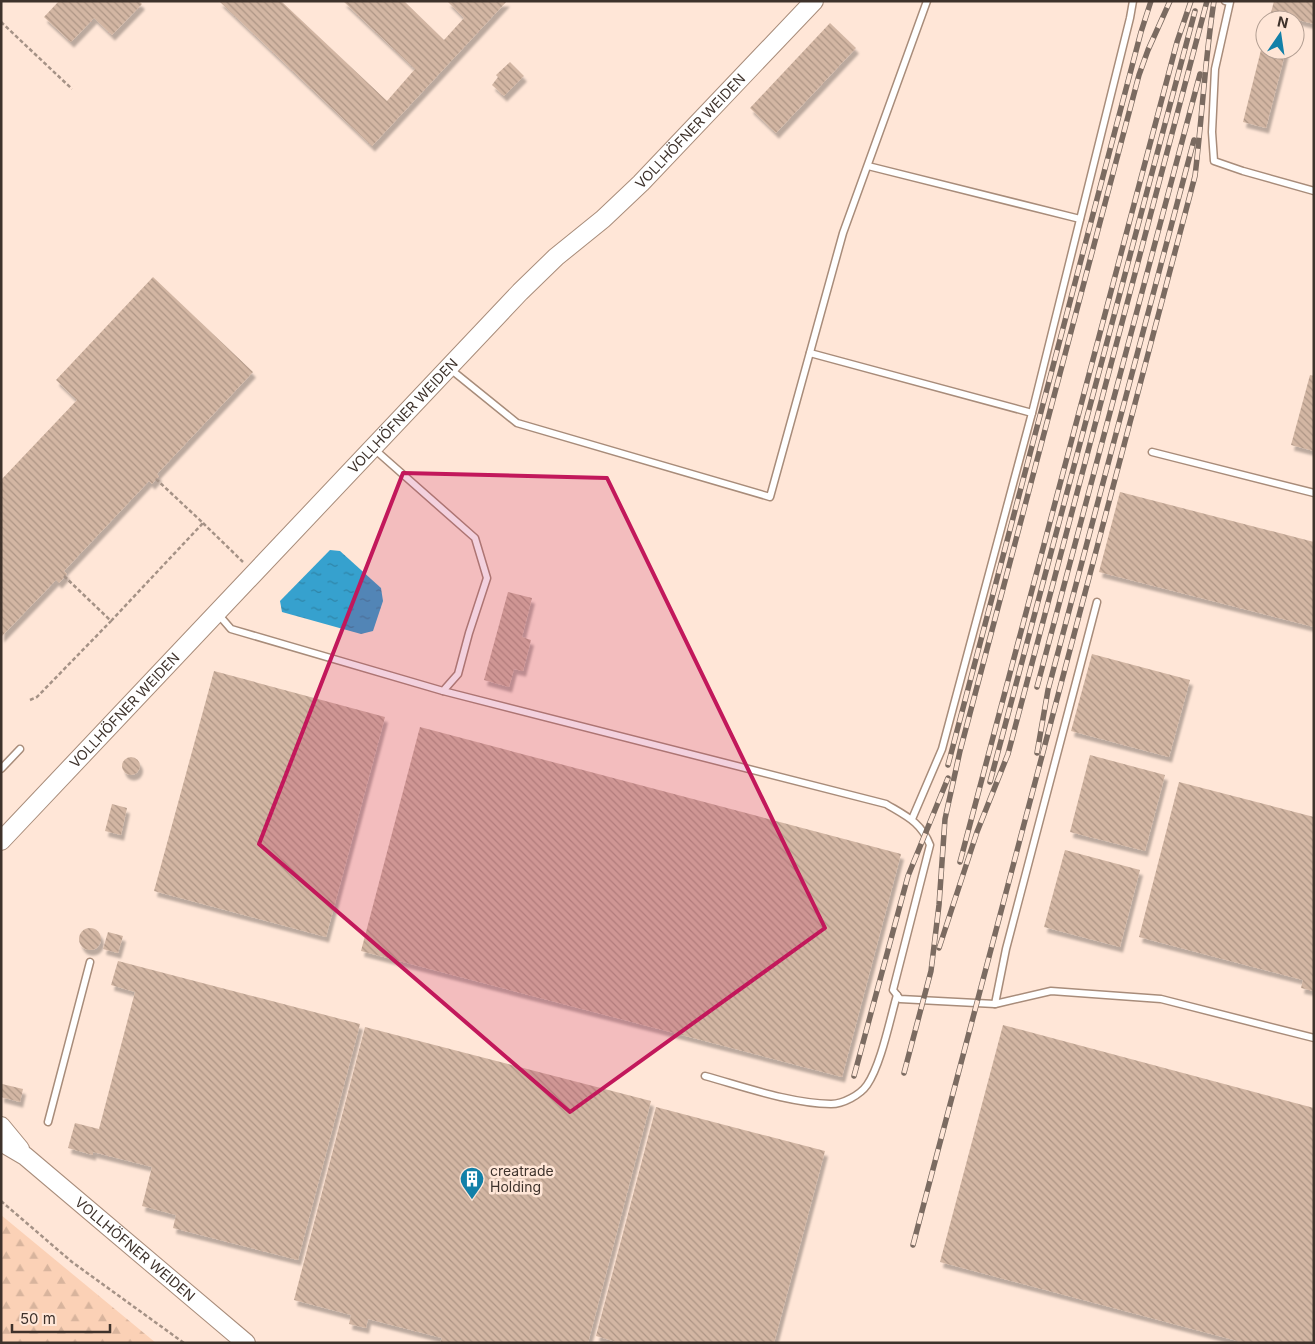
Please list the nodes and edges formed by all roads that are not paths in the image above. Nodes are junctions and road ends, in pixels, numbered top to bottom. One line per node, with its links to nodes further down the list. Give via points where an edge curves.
1 (814, 1): 9 (main road, VOLLHÖFNER WEIDEN, via 641,184 550,262)
2 (927, 1): 5 (lane)
3 (1133, 1): 7 (lane)
4 (1225, 1): 6 (lane, via 1230,2 1215,69 1214,162)
5 (868, 166): 7 (lane); 8 (lane, via 843,233)
6 (1314, 191)
7 (1080, 219): 10 (lane)
8 (810, 353): 9 (lane, via 770,497 517,423); 10 (lane)
9 (449, 368): 11 (main road, VOLLHÖFNER WEIDEN)
10 (1032, 413): 19 (lane, via 942,749)
11 (373, 448): 15 (main road, VOLLHÖFNER WEIDEN); 16 (lane, via 475,538 487,578 458,674)
12 (1152, 452): 13 (lane)
13 (1314, 493)
14 (1097, 602): 23 (lane, via 1006,949)
15 (217, 613): 16 (lane, via 231,629); 20 (main road, VOLLHÖFNER WEIDEN)
16 (443, 691): 19 (lane, via 886,804)
17 (20, 749): 18 (lane)
18 (1, 769)
19 (912, 819): 22 (lane, via 925,832 930,845 893,990)
20 (1, 841)
21 (90, 962): 26 (lane)
22 (897, 995): 23 (lane, via 900,999); 25 (lane, via 874,1072 866,1086 851,1098 833,1104 791,1099)
23 (995, 1004): 24 (lane, via 1051,991 1161,998)
24 (1314, 1038)
25 (705, 1076)
26 (48, 1122)
27 (1, 1126): 29 (main road, VOLLHÖFNER WEIDEN)
28 (1, 1142): 29 (main road, VOLLHÖFNER WEIDEN)
29 (25, 1156): 30 (main road, VOLLHÖFNER WEIDEN)
30 (246, 1343)

